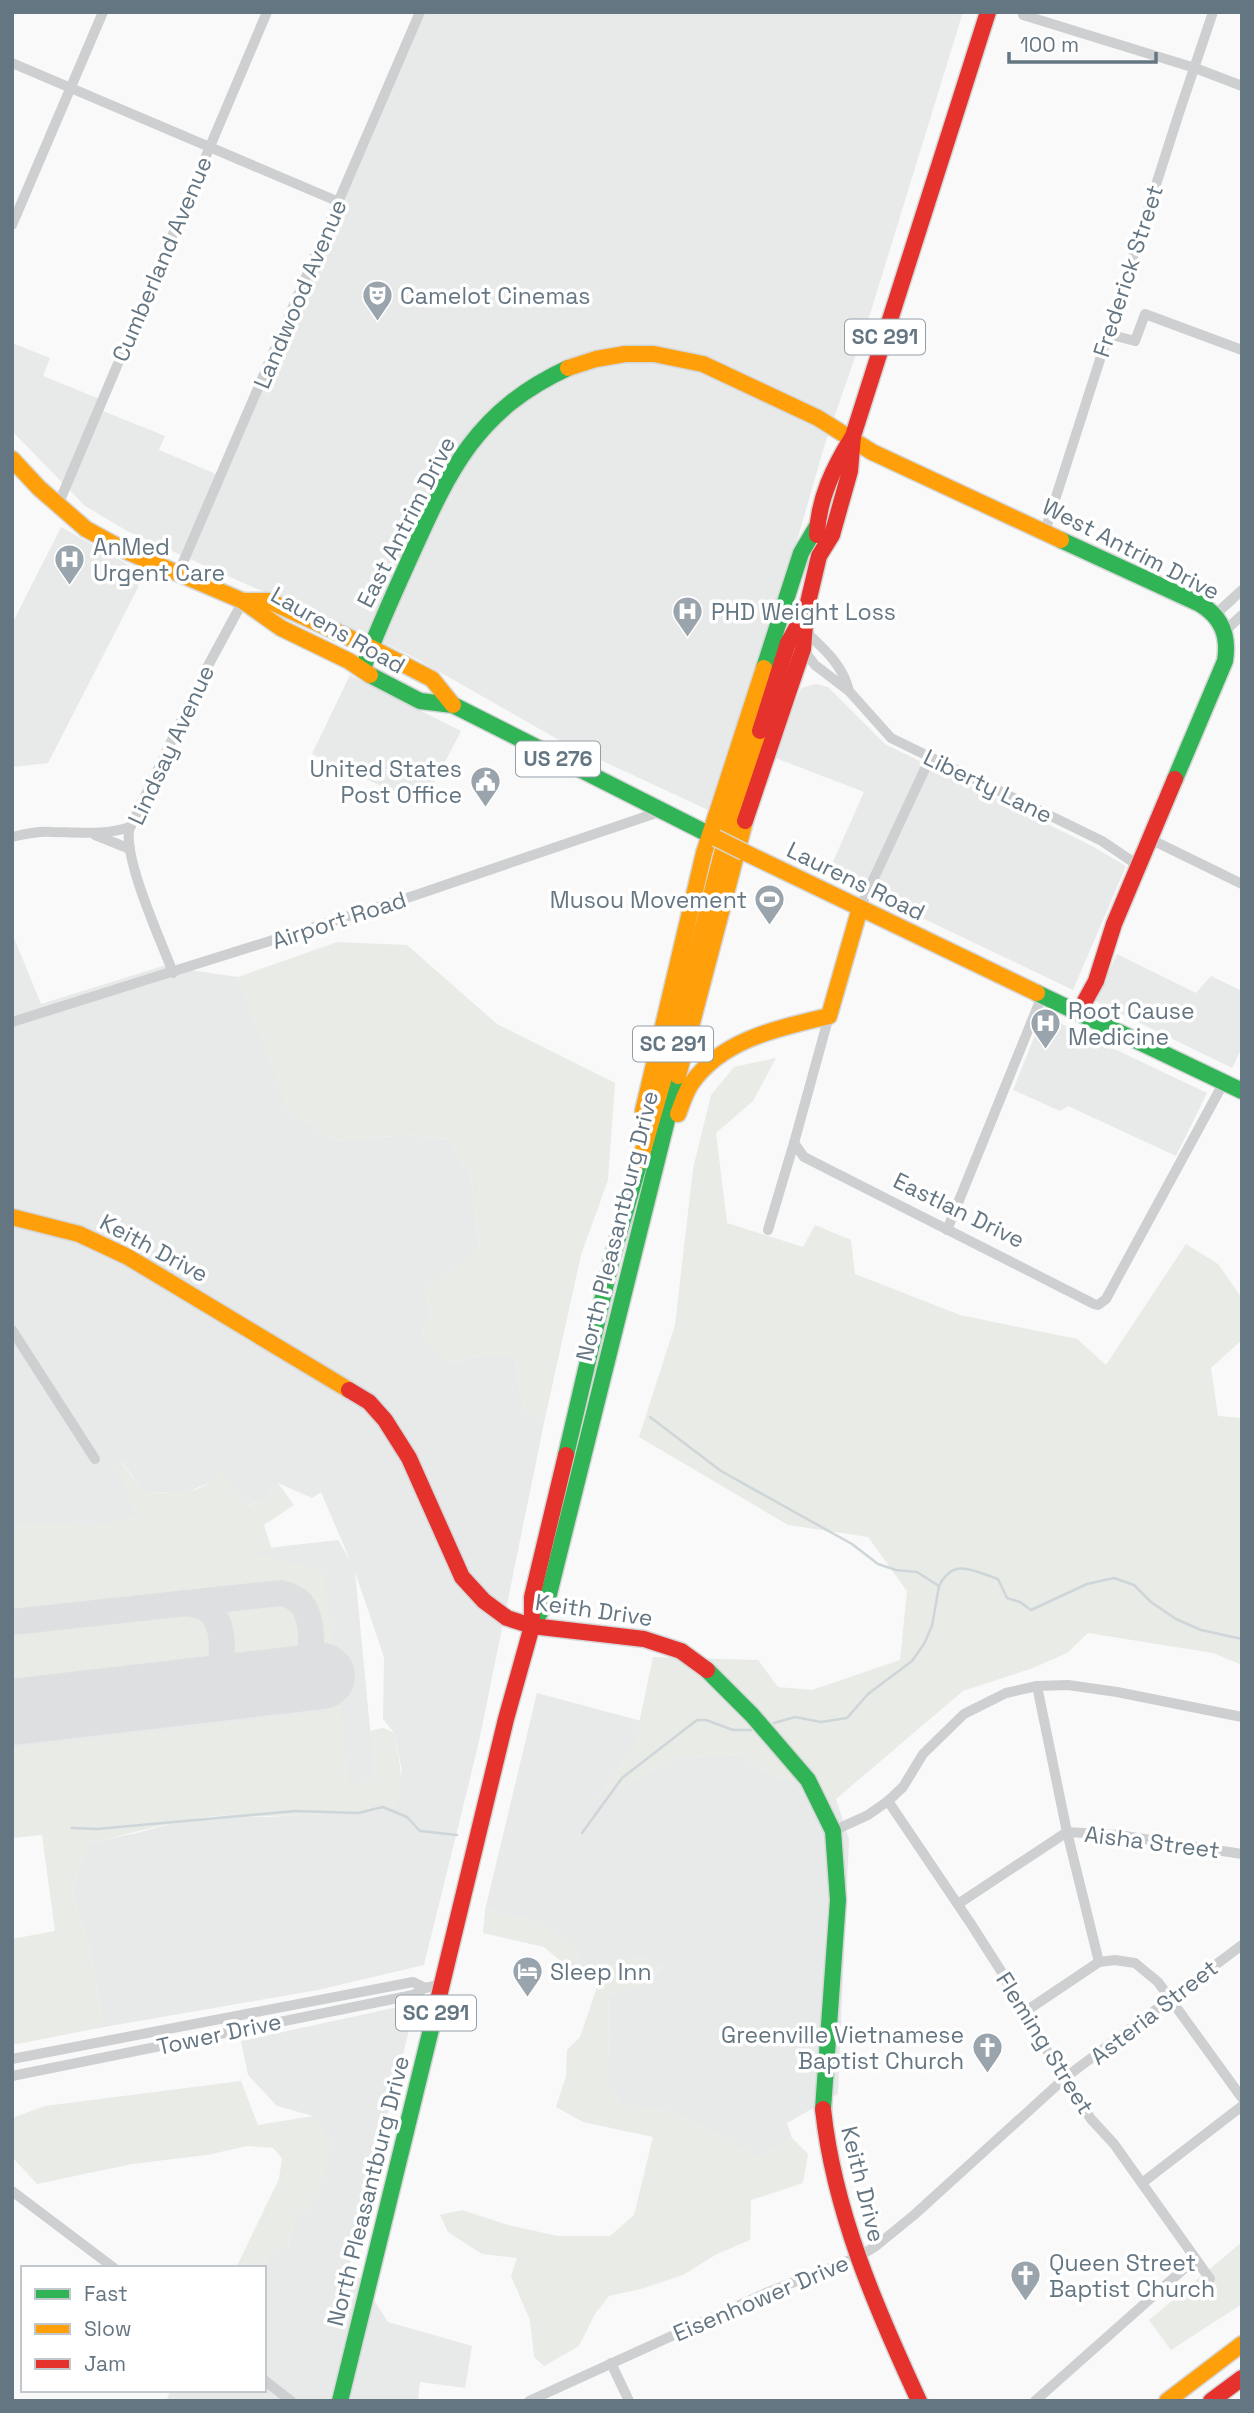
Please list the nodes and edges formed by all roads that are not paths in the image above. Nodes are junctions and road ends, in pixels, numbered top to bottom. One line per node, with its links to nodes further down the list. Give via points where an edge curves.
1 (103, 12): 10 (street)
2 (267, 12): 11 (street, Cumberland Avenue)
3 (420, 12): 12 (street, Landwood Avenue)
4 (988, 12): 16 (main road, SC 291)
5 (1213, 12): 8 (street, Frederick Street)
6 (1023, 15): 8 (street)
7 (12, 63): 10 (street)
8 (1195, 68): 9 (street); 14 (street, Frederick Street)
9 (1242, 86)
10 (71, 88): 11 (street); 13 (street)
11 (209, 147): 12 (street); 18 (street, Cumberland Avenue)
12 (339, 202): 22 (street, Landwood Avenue)
13 (12, 225)
14 (1108, 334): 15 (street, via 1135,341 1145,314); 20 (street, Frederick Street)
15 (1242, 350)
16 (853, 436): 19 (main road, SC 291, via 835,464); 20 (main road, West Antrim Drive, via 872,452); 21 (main road, SC 291, via 850,471 832,535); 31 (main road, East Antrim Drive, via 727,373 683,358 623,355 572,366 520,392 475,435 447,479)
17 (12, 459): 18 (main road, Laurens Road / US 276)
18 (58, 505): 22 (main road, Laurens Road / US 276, via 86,528)
19 (817, 526): 21 (main road, SC 291); 38 (main road, via 801,553)
20 (1045, 531): 26 (main road, West Antrim Drive)
21 (819, 556): 25 (main road, SC 291)
22 (178, 575): 24 (main road, Laurens Road / US 276)
23 (1242, 590): 26 (street)
24 (243, 601): 31 (main road, Laurens Road / US 276, via 269,601); 32 (main road, Laurens Road / US 276, via 281,628); 37 (street, Lindsay Avenue)
25 (806, 611): 28 (main road, SC 291); 30 (main road, SC 291)
26 (1216, 614): 29 (main road, West Antrim Drive)
27 (1242, 615): 29 (street)
28 (805, 631): 30 (main road, SC 291); 33 (street, Liberty Lane, via 845,674)
29 (1224, 631): 41 (main road, West Antrim Drive, via 1222,668)
30 (796, 646): 33 (street, Liberty Lane); 38 (main road, SC 291)
31 (370, 647): 32 (main road, East Antrim Drive); 34 (main road, Laurens Road / US 276, via 432,678)
32 (363, 669): 34 (main road, Laurens Road / US 276, via 420,701)
33 (849, 691): 35 (street, Liberty Lane, via 891,738)
34 (453, 705): 36 (main road, Laurens Road / US 276)
35 (930, 758): 43 (street, Liberty Lane, via 1102,841); 45 (street)
36 (664, 811): 38 (main road, Laurens Road / US 276); 46 (street, Airport Road)
37 (130, 827): 39 (street); 42 (street, Lindsay Avenue)
38 (724, 834): 45 (main road, Laurens Road / US 276, bridge, via 744,852); 54 (main road, North Pleasantburg Drive / SC 291); 60 (main road, North Pleasantburg Drive / SC 291, via 633,1151 600,1313 532,1597)
39 (95, 835): 40 (street, via 49,831); 42 (street)
40 (12, 837)
41 (1150, 839): 43 (main road, West Antrim Drive); 44 (street)
42 (130, 849): 46 (street, Lindsay Avenue)
43 (1139, 866): 48 (main road, West Antrim Drive, via 1089,999)
44 (1242, 884)
45 (860, 908): 47 (main road, Laurens Road / US 276); 49 (main road)
46 (173, 972): 50 (street, Airport Road)
47 (1042, 996): 48 (main road, Laurens Road / US 276); 57 (street)
48 (1079, 1012): 51 (main road, Laurens Road / US 276)
49 (829, 1016): 53 (street); 54 (main road, via 748,1038 710,1062 690,1085)
50 (12, 1022)
51 (1224, 1082): 52 (main road, Laurens Road / US 276); 57 (street, Eastlan Drive, via 1102,1303 1094,1304)
52 (1242, 1091)
53 (794, 1143): 56 (street); 57 (street, Eastlan Drive, via 809,1161)
54 (651, 1179): 60 (main road, North Pleasantburg Drive / SC 291, via 547,1602)
55 (12, 1217): 60 (main road, Keith Drive, via 79,1234 128,1257 369,1402 409,1458 462,1577 507,1618)
56 (768, 1230)
57 (947, 1230)
58 (12, 1330): 59 (street)
59 (94, 1459)
60 (532, 1626): 64 (main road, Keith Drive, via 644,1639 665,1644 697,1662 752,1715 808,1780); 70 (main road, North Pleasantburg Drive / SC 291)
61 (1037, 1686): 62 (street, via 1118,1692); 63 (street, via 1006,1693 964,1714 923,1754 903,1787); 65 (street)
62 (1242, 1717)
63 (888, 1801): 64 (street); 67 (street, Fleming Street)
64 (833, 1830): 81 (main road, Keith Drive, via 838,1914 823,2107 831,2166)
65 (1067, 1832): 66 (street, Aisha Street); 67 (street, Aisha Street); 69 (street)
66 (1242, 1854)
67 (958, 1904): 73 (street, Fleming Street)
68 (1242, 1945): 72 (street, Asteria Street)
69 (1099, 1962): 72 (street, via 1135,1963); 73 (street)
70 (443, 1984): 71 (street, Tower Drive); 90 (main road, North Pleasantburg Drive / SC 291)
71 (425, 1988): 74 (street, Tower Drive, via 413,1982); 75 (street, Tower Drive, via 414,1995)
72 (1171, 1999): 76 (street, Asteria Street); 77 (street)
73 (1023, 2013): 76 (street, Fleming Street)
74 (12, 2059)
75 (12, 2076)
76 (1066, 2077): 79 (street, Fleming Street, via 1091,2119); 81 (street, Eisenhower Drive, via 914,2215)
77 (1242, 2098)
78 (1242, 2106): 79 (street)
79 (1142, 2183): 82 (street, Fleming Street)
80 (12, 2191): 83 (street)
81 (858, 2257): 86 (street, Eisenhower Drive); 93 (main road, Keith Drive)
82 (1195, 2259): 84 (street, Fleming Street); 94 (street)
83 (111, 2266)
84 (1210, 2279)
85 (1242, 2344): 95 (main road)
86 (611, 2363): 91 (street, Eisenhower Drive); 92 (street)
87 (1242, 2378): 96 (main road)
88 (266, 2382): 89 (street)
89 (291, 2401)
90 (340, 2401)
91 (529, 2401)
92 (629, 2401)
93 (919, 2401)
94 (1035, 2401)
95 (1167, 2401)
96 (1211, 2401)

